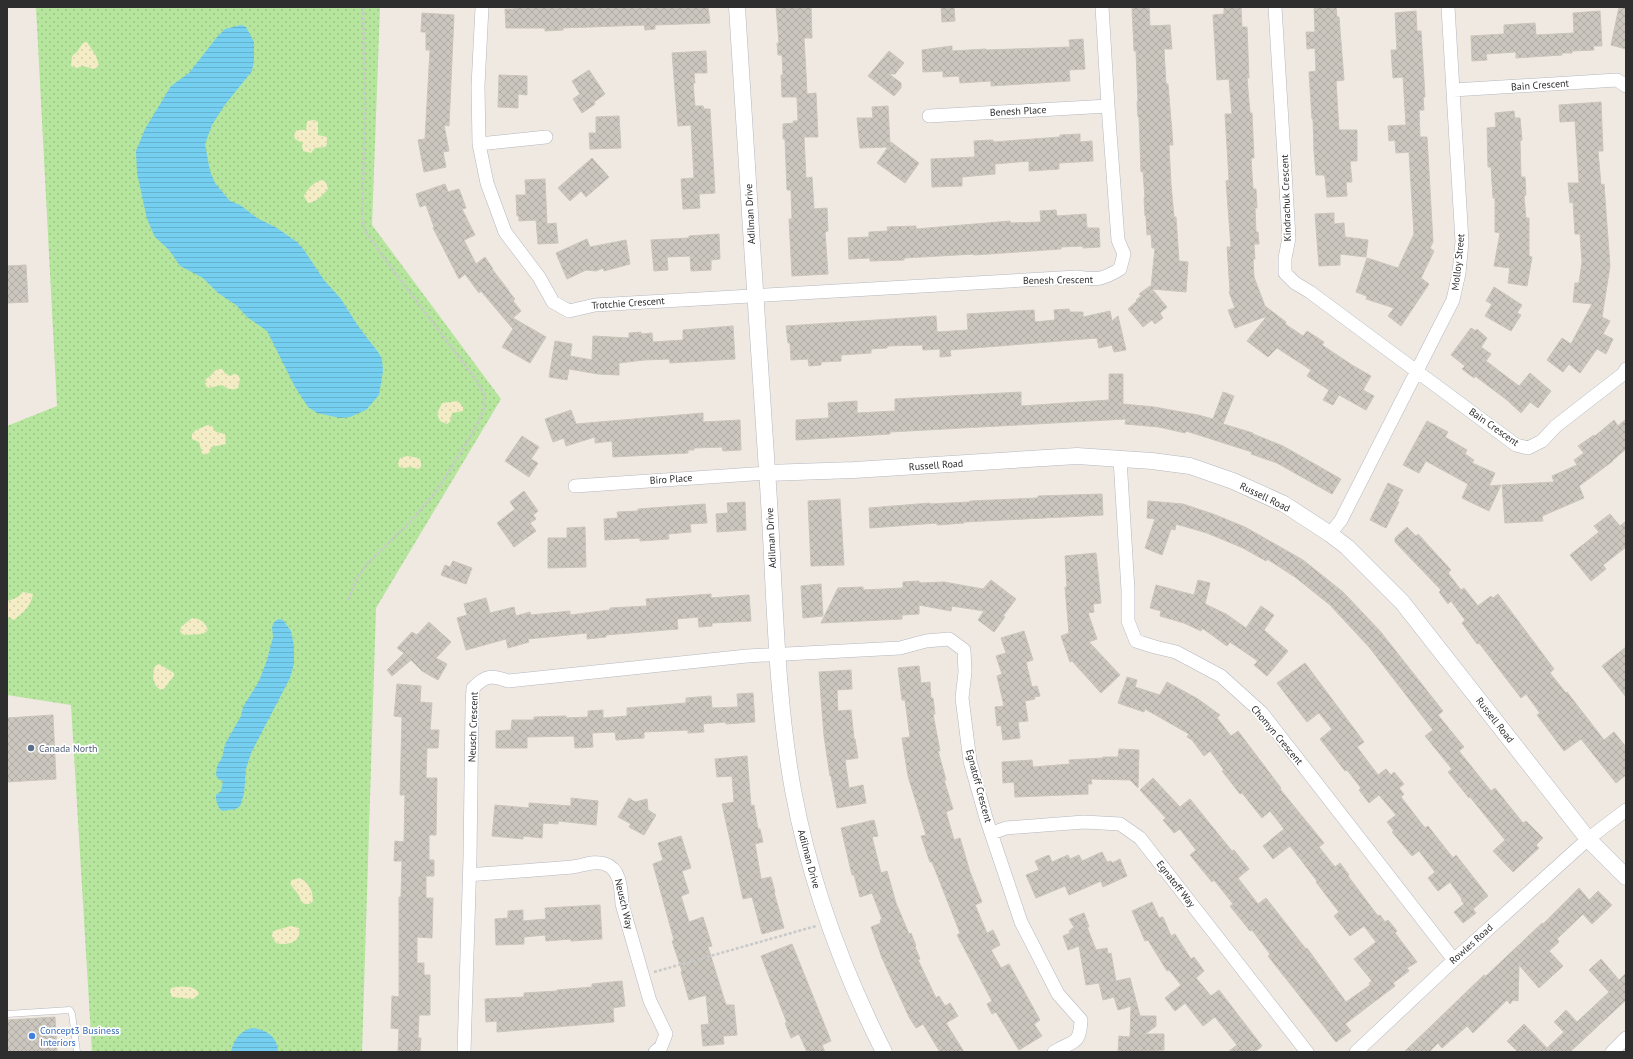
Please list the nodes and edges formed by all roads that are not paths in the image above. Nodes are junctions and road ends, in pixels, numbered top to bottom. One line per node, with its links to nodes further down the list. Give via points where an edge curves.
1 (482, 7): 11 (street, Trotchie Crescent, via 478,86)
2 (737, 7): 12 (street, Adilman Drive)
3 (1102, 7): 8 (street, Benesh Crescent)
4 (1275, 7): 14 (street, Kindrachuk Crescent, via 1289,238 1285,273 1295,283)
5 (1448, 7): 7 (street, Molloy Street)
6 (1626, 86): 7 (street, Bain Crescent, via 1617,80)
7 (1453, 90): 14 (street, Molloy Street, via 1462,242 1459,273 1453,300)
8 (1108, 106): 9 (street, Benesh Place); 12 (street, Benesh Crescent, via 1118,240 1124,254 1120,269 1104,278 1077,277)
9 (929, 116)
10 (546, 137): 11 (street)
11 (479, 144): 12 (street, Trotchie Crescent, via 487,183 505,232 539,277 553,302 569,310 596,305)
12 (755, 296): 16 (street, Adilman Drive)
13 (1626, 369): 14 (street, Bain Crescent, via 1556,426 1542,441 1528,448 1516,445)
14 (1417, 371): 18 (street, Molloy Street, via 1342,520)
15 (1120, 459): 16 (street, Russell Road, via 1077,456); 18 (street, Russell Road, via 1190,466 1233,481 1284,504); 25 (street, Chomyn Crescent, via 1128,621 1136,641 1176,652 1221,676 1262,713)
16 (767, 473): 17 (street, Biro Place); 19 (street, Adilman Drive)
17 (575, 486)
18 (1330, 534): 22 (street, Russell Road, via 1363,562 1402,602)
19 (778, 655): 21 (street, Egnatoff Crescent, via 900,648 926,641 949,639 964,650 962,698 970,761); 23 (street, Neusch Crescent, via 746,656 508,681 495,676 482,679 473,688); 31 (street, Adilman Drive, via 788,756 799,821 817,888 843,963)
20 (1626, 810): 22 (street, Rowles Road)
21 (992, 833): 32 (street, Egnatoff Crescent, via 1021,922 1058,994 1081,1020 1081,1033 1073,1044); 33 (street, Egnatoff Way, via 1006,828 1084,822 1120,824 1140,838)
22 (1588, 839): 24 (street, Russell Road); 25 (street, Rowles Road)
23 (470, 874): 29 (street, Neusch Crescent); 30 (street, Neusch Way, via 574,867 591,863 605,863 616,872 622,904 650,1001 666,1034 661,1047)
24 (1626, 877)
25 (1454, 960): 34 (street, Rowles Road)
26 (7, 1014): 28 (lane, via 70,1010)
27 (1626, 1038): 35 (street)
28 (77, 1052)
29 (464, 1052)
30 (655, 1052)
31 (884, 1052)
32 (1054, 1052)
33 (1307, 1052)
34 (1356, 1052)
35 (1612, 1052)

